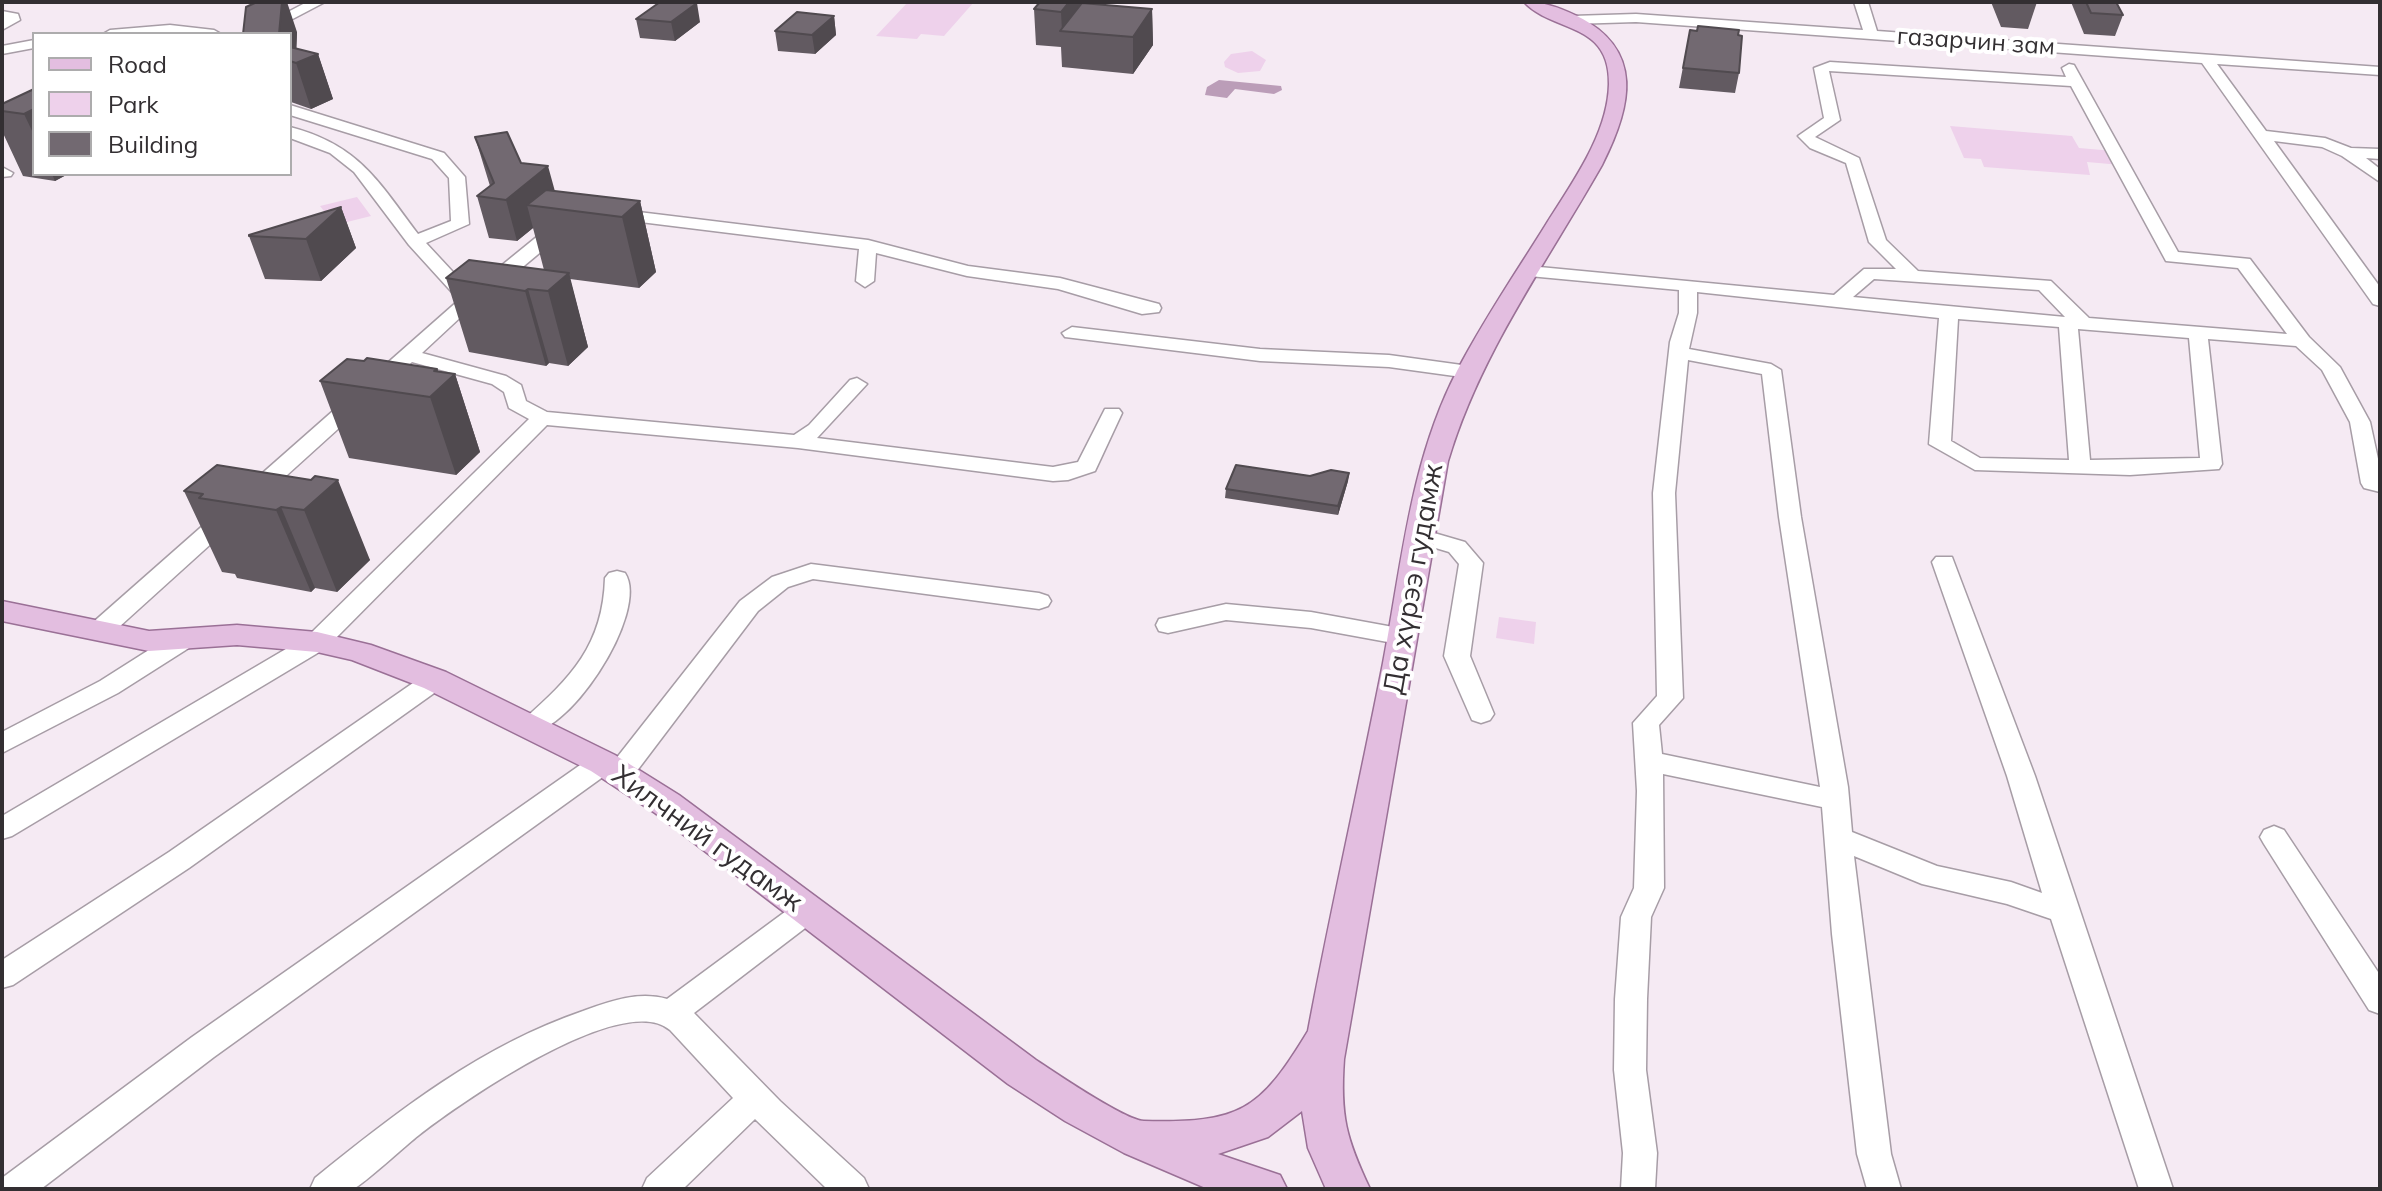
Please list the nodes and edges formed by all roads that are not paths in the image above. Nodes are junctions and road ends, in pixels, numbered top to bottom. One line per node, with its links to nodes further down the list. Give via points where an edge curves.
1 (318, 2): 9 (street)
2 (1532, 2): 5 (main road, Да хүрээ гудамж)
3 (1861, 2): 10 (street)
4 (2, 15): 6 (street, via 13,17)
5 (1572, 20): 10 (street, газарчин зам, via 1636,18); 27 (main road, Да хүрээ гудамж, via 1612,49 1617,61 1615,113 1597,156)
6 (2, 26)
7 (134, 32): 8 (street)
8 (196, 32)
9 (257, 32)
10 (1871, 35): 12 (street, газарчин зам)
11 (32, 44): 13 (street)
12 (2059, 48): 14 (street, газарчин зам); 16 (street)
13 (2, 50)
14 (2208, 61): 15 (street, газарчин зам); 21 (street)
15 (2380, 71)
16 (2077, 82): 28 (street, via 1821,68 1832,120 1806,136 1853,161 1878,242); 39 (street, via 2172,257 2244,263)
17 (292, 111): 18 (street)
18 (327, 121): 19 (street); 25 (street, via 438,156 457,177 460,224)
19 (292, 130)
20 (292, 131): 25 (street, via 352,161)
21 (2261, 135): 22 (street, via 2325,143); 33 (street)
22 (2348, 153): 23 (street); 24 (street)
23 (2380, 154)
24 (2380, 177)
25 (415, 241): 31 (street)
26 (868, 245): 29 (street); 31 (street, via 588,212); 34 (street)
27 (1529, 271): 30 (street); 42 (main road, Да хүрээ гудамж)
28 (1913, 276): 32 (street, via 1870,273); 36 (street, via 2044,285)
29 (865, 281)
30 (1688, 285): 32 (street); 40 (street)
31 (470, 300): 41 (street)
32 (1839, 300): 35 (street)
33 (2380, 300)
34 (1152, 308)
35 (1949, 313): 36 (street); 47 (street, via 1940,444 1975,464)
36 (2076, 323): 38 (street); 47 (street)
37 (1072, 333): 42 (street)
38 (2198, 334): 39 (street); 47 (street, via 2211,464)
39 (2302, 341): 48 (street, via 2330,367 2360,422 2372,483)
40 (1680, 353): 63 (street, via 1664,493 1670,698 1646,723); 65 (street, via 1771,370)
41 (408, 355): 45 (street, via 499,380 514,389 516,404); 55 (street)
42 (1469, 372): 49 (main road, Да хүрээ гудамж, via 1441,440)
43 (857, 384): 46 (street)
44 (1112, 413): 46 (street, via 1087,466 1068,473)
45 (542, 418): 46 (street); 58 (street)
46 (798, 442)
47 (2080, 467)
48 (2380, 485)
49 (1417, 535): 56 (main road, Да хүрээ гудамж); 60 (street, via 1457,547 1471,563 1457,656)
50 (1944, 562): 70 (street, via 2021,776)
51 (617, 578): 61 (street, via 614,621 599,656)
52 (1039, 601): 64 (street, via 811,571 780,582 749,606)
53 (2, 611): 55 (main road, Хилчний гудамж)
54 (1168, 625): 56 (street, via 1226,612)
55 (99, 631): 57 (main road, Хилчний гудамж, via 149,641)
56 (1404, 637): 74 (main road, Да хүрээ гудамж)
57 (183, 640): 58 (main road, Хилчний гудамж, via 237,635); 62 (street)
58 (317, 642): 59 (main road, Хилчний гудамж); 66 (street)
59 (435, 680): 61 (main road, Хилчний гудамж); 71 (street, via 179,860)
60 (1481, 714)
61 (532, 726): 64 (main road, Хилчний гудамж)
62 (2, 744)
63 (1649, 761): 65 (street); 85 (street, via 1649,888 1636,917 1631,999)
64 (612, 768): 69 (main road, Хилчний гудамж); 80 (street, via 203,1047)
65 (1835, 800): 68 (street)
66 (2, 829)
67 (2274, 837): 72 (street)
68 (1840, 839): 70 (street, via 1932,876 2011,893); 86 (street, via 1872,1138)
69 (807, 911): 73 (street); 77 (main road, Хилчний гудамж, via 1042,1086)
70 (2063, 912): 87 (street)
71 (2, 976)
72 (2380, 1001)
73 (671, 1013): 75 (street); 81 (street, via 628,1010 569,1027 498,1059)
74 (1331, 1023): 76 (main road, via 1302,1080); 78 (main road, Да хүрээ гудамж, via 1323,1100)
75 (755, 1098): 82 (street); 83 (street)
76 (1271, 1114): 77 (main road, via 1240,1132 1210,1139); 78 (main road, via 1310,1129)
77 (1123, 1133): 79 (main road, Хилчний гудамж)
78 (1327, 1144): 84 (main road, Да хүрээ гудамж)
79 (1246, 1186)
80 (14, 1189)
81 (327, 1189)
82 (659, 1189)
83 (852, 1189)
84 (1348, 1189)
85 (1638, 1189)
86 (1884, 1189)
87 (2156, 1189)

